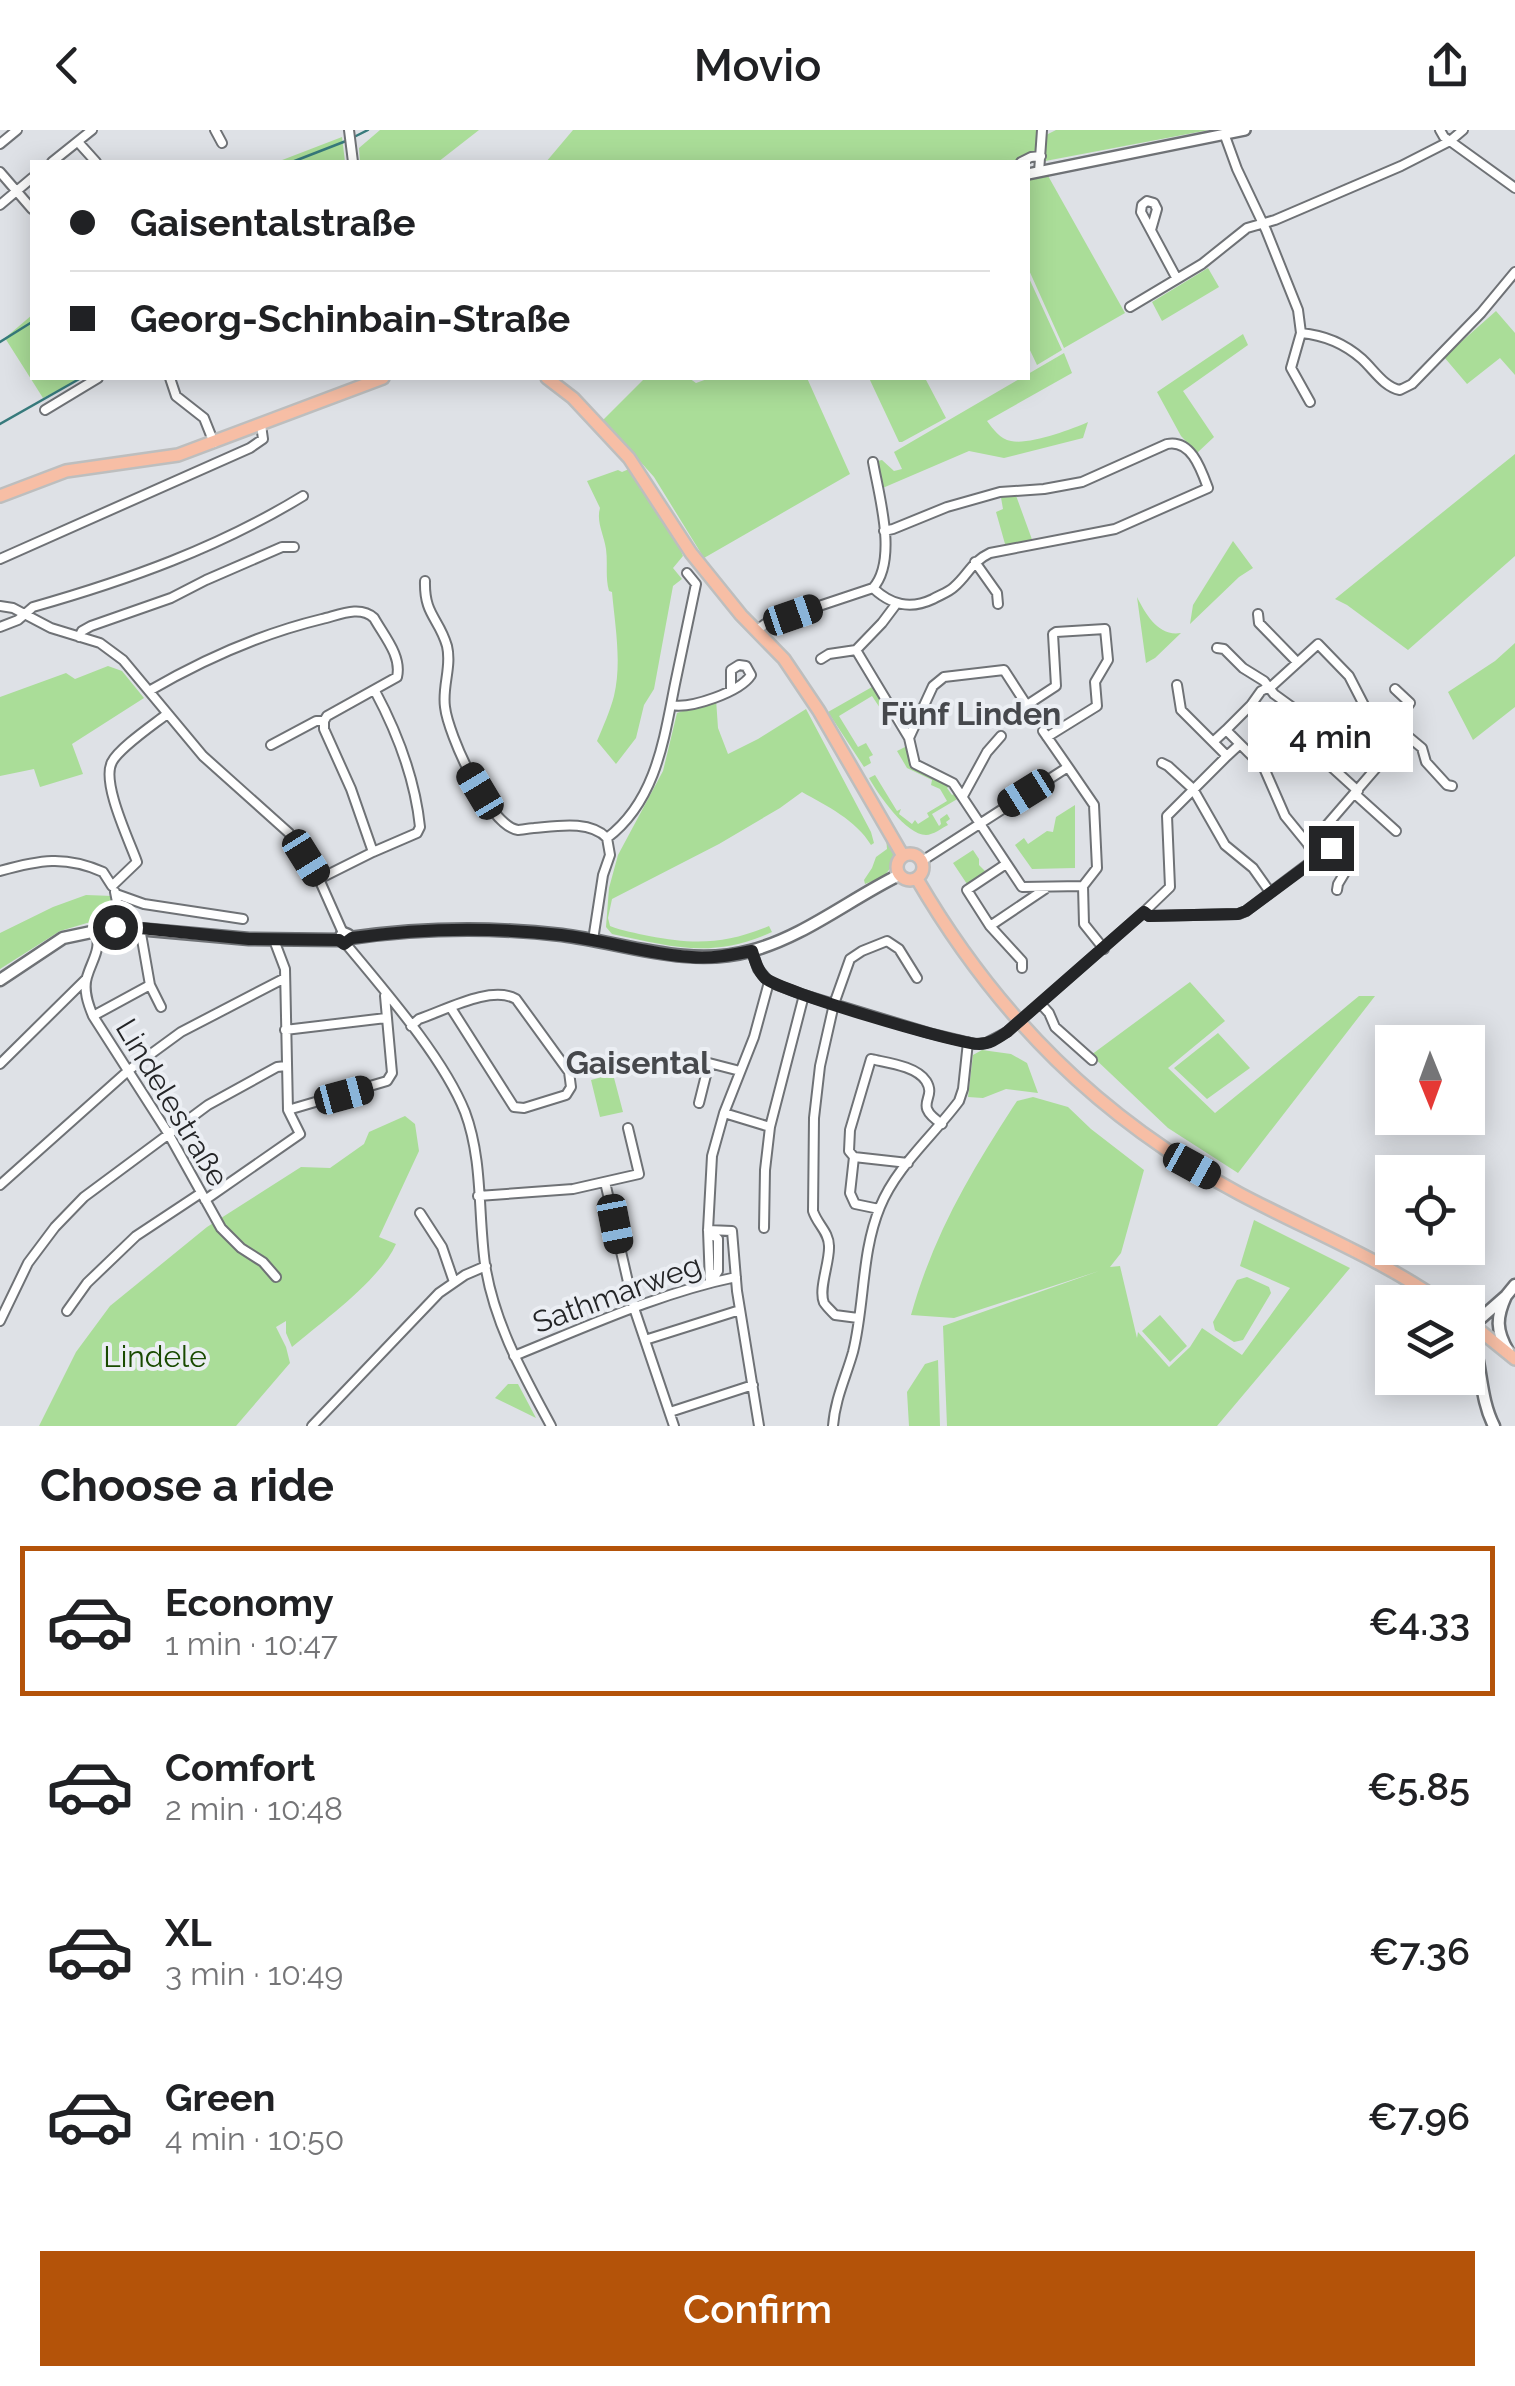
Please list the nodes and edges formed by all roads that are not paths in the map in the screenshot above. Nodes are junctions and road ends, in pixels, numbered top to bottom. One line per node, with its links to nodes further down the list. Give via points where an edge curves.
1 (17, 130): 13 (street)
2 (92, 130): 11 (street)
3 (215, 130): 12 (street)
4 (1042, 130): 14 (street)
5 (1245, 130): 9 (street)
6 (1440, 130): 10 (street)
7 (1462, 130): 10 (street)
8 (349, 132): 17 (street)
9 (1225, 136): 20 (street); 26 (street)
10 (1450, 141): 22 (street); 26 (street)
11 (78, 142): 15 (street); 16 (street)
12 (222, 143)
13 (0, 144)
14 (1041, 156): 18 (street); 20 (street)
15 (55, 160)
16 (94, 160)
17 (353, 160)
18 (1025, 160)
19 (0, 172): 23 (street)
20 (1033, 173)
21 (30, 180): 23 (street)
22 (1515, 188)
23 (17, 191): 24 (street); 25 (street)
24 (0, 206)
25 (30, 207)
26 (1262, 224): 29 (street); 31 (street, via 1298,310)
27 (1150, 230): 29 (street)
28 (1515, 272): 31 (street, via 1400,390 1349,349)
29 (1177, 279): 30 (street)
30 (1130, 306)
31 (1300, 333): 36 (street, via 1292,368)
32 (95, 380): 37 (street)
33 (171, 380): 39 (street, via 176,396 204,418)
34 (378, 380): 38 (main road)
35 (550, 380): 56 (main road, via 630,458 691,553)
36 (1310, 402)
37 (45, 410)
38 (262, 424): 39 (main road); 45 (street, via 262,438 250,448)
39 (214, 443): 41 (main road, via 168,457 66,471)
40 (873, 462): 43 (street)
41 (0, 496)
42 (303, 496): 53 (street, via 153,570)
43 (884, 530): 46 (street, via 1000,492 1082,482 1177,442 1188,447 1208,488 1115,529); 49 (street, via 884,564)
44 (294, 546): 57 (street, via 90,626)
45 (0, 558)
46 (975, 562): 50 (street, via 953,588 922,604); 51 (street)
47 (687, 573): 68 (street, via 696,584)
48 (424, 581): 91 (street, via 424,601 448,651 444,705 480,791 503,822 518,830 594,828)
49 (873, 588): 50 (street); 56 (street)
50 (897, 603): 59 (street)
51 (998, 604)
52 (0, 606): 53 (street)
53 (24, 613): 55 (street); 57 (street)
54 (1258, 614): 61 (street)
55 (0, 627)
56 (756, 631): 95 (main road, via 820,711)
57 (79, 637): 67 (street, via 114,651)
58 (1217, 648): 63 (street)
59 (856, 650): 60 (street); 76 (street)
60 (821, 660)
61 (1297, 662): 63 (street); 73 (street, via 1321,646 1349,676 1366,708)
62 (1178, 686): 78 (street, via 1181,710)
63 (1268, 687): 74 (street); 86 (street, via 1304,715 1324,760)
64 (731, 689): 68 (street, via 687,706)
65 (1396, 689): 73 (street, via 1414,702)
66 (376, 690): 67 (street, via 397,677 400,666 374,618 356,611 251,641); 72 (street); 94 (street, via 407,763 420,827)
67 (149, 691): 70 (street)
68 (670, 705): 91 (street, via 649,784)
69 (1027, 705): 71 (street); 76 (street, via 1004,670 947,675 932,686); 83 (street, via 1056,686 1053,634 1104,630 1108,660 1095,682 1097,706 1045,734)
70 (166, 714): 101 (street, via 280,823); 106 (street, via 114,757 109,769 137,862)
71 (1037, 720)
72 (324, 721): 79 (street); 94 (street)
73 (1391, 728): 77 (street)
74 (1226, 730): 78 (street); 80 (street)
75 (1001, 736): 87 (street)
76 (909, 738): 87 (street, via 915,764)
77 (1402, 738): 84 (street, via 1422,748 1426,762); 86 (street)
78 (1213, 742): 81 (street)
79 (271, 744)
80 (1240, 744): 81 (street); 92 (street, via 1264,768)
81 (1227, 756): 85 (street)
82 (1162, 763): 85 (street)
83 (1068, 767): 88 (street); 103 (street, via 1094,805 1096,868)
84 (1452, 786)
85 (1193, 789): 108 (street, via 1225,845); 110 (street, via 1167,816 1170,887)
86 (1357, 792): 89 (street); 90 (street)
87 (963, 796): 88 (street)
88 (980, 823): 97 (street); 98 (street)
89 (1396, 831)
90 (1320, 832): 92 (street); 93 (street)
91 (608, 838): 118 (street)
92 (1307, 843): 96 (street)
93 (1331, 848): 96 (street); 107 (street, via 1347,869)
94 (374, 852): 101 (street)
95 (903, 856): 97 (main road); 100 (main road)
96 (1316, 858): 108 (street)
97 (922, 861): 102 (main road)
98 (1006, 864): 104 (street); 112 (street, via 967,890)
99 (0, 871): 106 (street, via 66,860 103,872)
100 (898, 875): 102 (main road); 120 (main road)
101 (319, 879): 116 (street)
102 (917, 879): 166 (main road, via 981,976 1090,1093 1192,1166)
103 (1083, 886): 105 (street); 119 (street, via 1084,924)
104 (1022, 888): 105 (street); 109 (street)
105 (1047, 888): 109 (street)
106 (114, 890): 111 (street, via 144,904); 113 (street)
107 (1337, 890)
108 (1270, 892): 110 (street, via 1238,914)
109 (1030, 900): 112 (street)
110 (1144, 912): 119 (street)
111 (243, 919)
112 (990, 926): 121 (street)
113 (122, 927): 114 (main road); 115 (main road)
114 (140, 928): 117 (main road); 127 (street)
115 (96, 929): 124 (main road, via 63,938); 125 (street, Lindelestraße, via 99,946)
116 (345, 939): 117 (main road); 118 (main road, via 487,930); 128 (street)
117 (274, 940): 122 (street)
118 (594, 940): 120 (main road, via 694,958)
119 (1104, 948): 130 (street)
120 (752, 951): 126 (street)
121 (1022, 968)
122 (285, 978): 137 (street); 142 (street, via 181,1032)
123 (917, 978): 131 (street, via 900,949 880,942 850,959)
124 (0, 980)
125 (86, 980): 134 (street, Lindelestraße); 140 (street)
126 (770, 982): 129 (street); 143 (street)
127 (150, 985): 132 (street); 134 (street)
128 (385, 993): 135 (street); 136 (street)
129 (804, 995): 131 (street); 148 (street)
130 (1040, 1003): 138 (street, bridge, via 1007,1032 986,1043); 139 (street, via 1055,1027)
131 (834, 1004): 138 (street); 173 (street, via 814,1118 813,1211 830,1245 824,1303 834,1315)
132 (162, 1007)
133 (451, 1008): 133 (street, via 497,993 516,999 570,1072 566,1095 514,1107); 136 (street)
134 (93, 1016): 142 (street, Lindelestraße)
135 (386, 1018): 137 (street); 145 (street, via 392,1073 387,1082)
136 (410, 1026): 156 (street, via 464,1111)
137 (285, 1030): 141 (street)
138 (968, 1042): 147 (street, via 963,1089)
139 (1092, 1060)
140 (0, 1064)
141 (286, 1066): 145 (street); 150 (street)
142 (129, 1070): 150 (street, Lindelestraße); 154 (street)
143 (740, 1071): 144 (street, via 709,1063); 146 (street)
144 (699, 1103)
145 (288, 1110): 155 (street, via 300,1134)
146 (724, 1113): 148 (street); 160 (street, via 709,1171)
147 (942, 1124): 151 (street, via 928,1115 923,1077 872,1059 850,1130); 152 (street)
148 (770, 1127): 159 (street)
149 (628, 1128): 153 (street, via 640,1174)
150 (168, 1133): 155 (street, Lindelestraße); 174 (street, via 55,1227 28,1263)
151 (854, 1157): 152 (street); 157 (street, via 855,1204)
152 (908, 1163): 157 (street)
153 (605, 1182): 156 (street); 169 (street)
154 (0, 1185)
155 (203, 1196): 162 (street, Lindelestraße, via 221,1228); 171 (street, via 136,1236)
156 (478, 1196): 161 (street)
157 (879, 1209): 173 (street)
158 (420, 1213): 164 (street)
159 (764, 1228)
160 (708, 1230): 163 (street, via 732,1232); 165 (street)
161 (486, 1266): 164 (street); 177 (street)
162 (276, 1278)
163 (736, 1278): 165 (street, Sathmarweg); 170 (street)
164 (454, 1282): 182 (street)
165 (710, 1283): 169 (street, Sathmarweg)
166 (1414, 1285)
167 (1515, 1285): 168 (main road)
168 (1506, 1296): 172 (main road); 178 (main road, via 1497,1326)
169 (634, 1308): 176 (street); 177 (street, Sathmarweg)
170 (740, 1310): 176 (street); 179 (street)
171 (67, 1311)
172 (1485, 1313)
173 (858, 1318): 186 (street)
174 (0, 1321)
175 (1485, 1336): 178 (main road)
176 (646, 1340): 181 (street)
177 (514, 1356): 183 (street)
178 (1512, 1357)
179 (754, 1385): 181 (street); 185 (street)
180 (1483, 1395): 187 (main road)
181 (670, 1412): 184 (street)
182 (312, 1426)
183 (551, 1426)
184 (674, 1426)
185 (760, 1426)
186 (833, 1426)
187 (1494, 1426)

